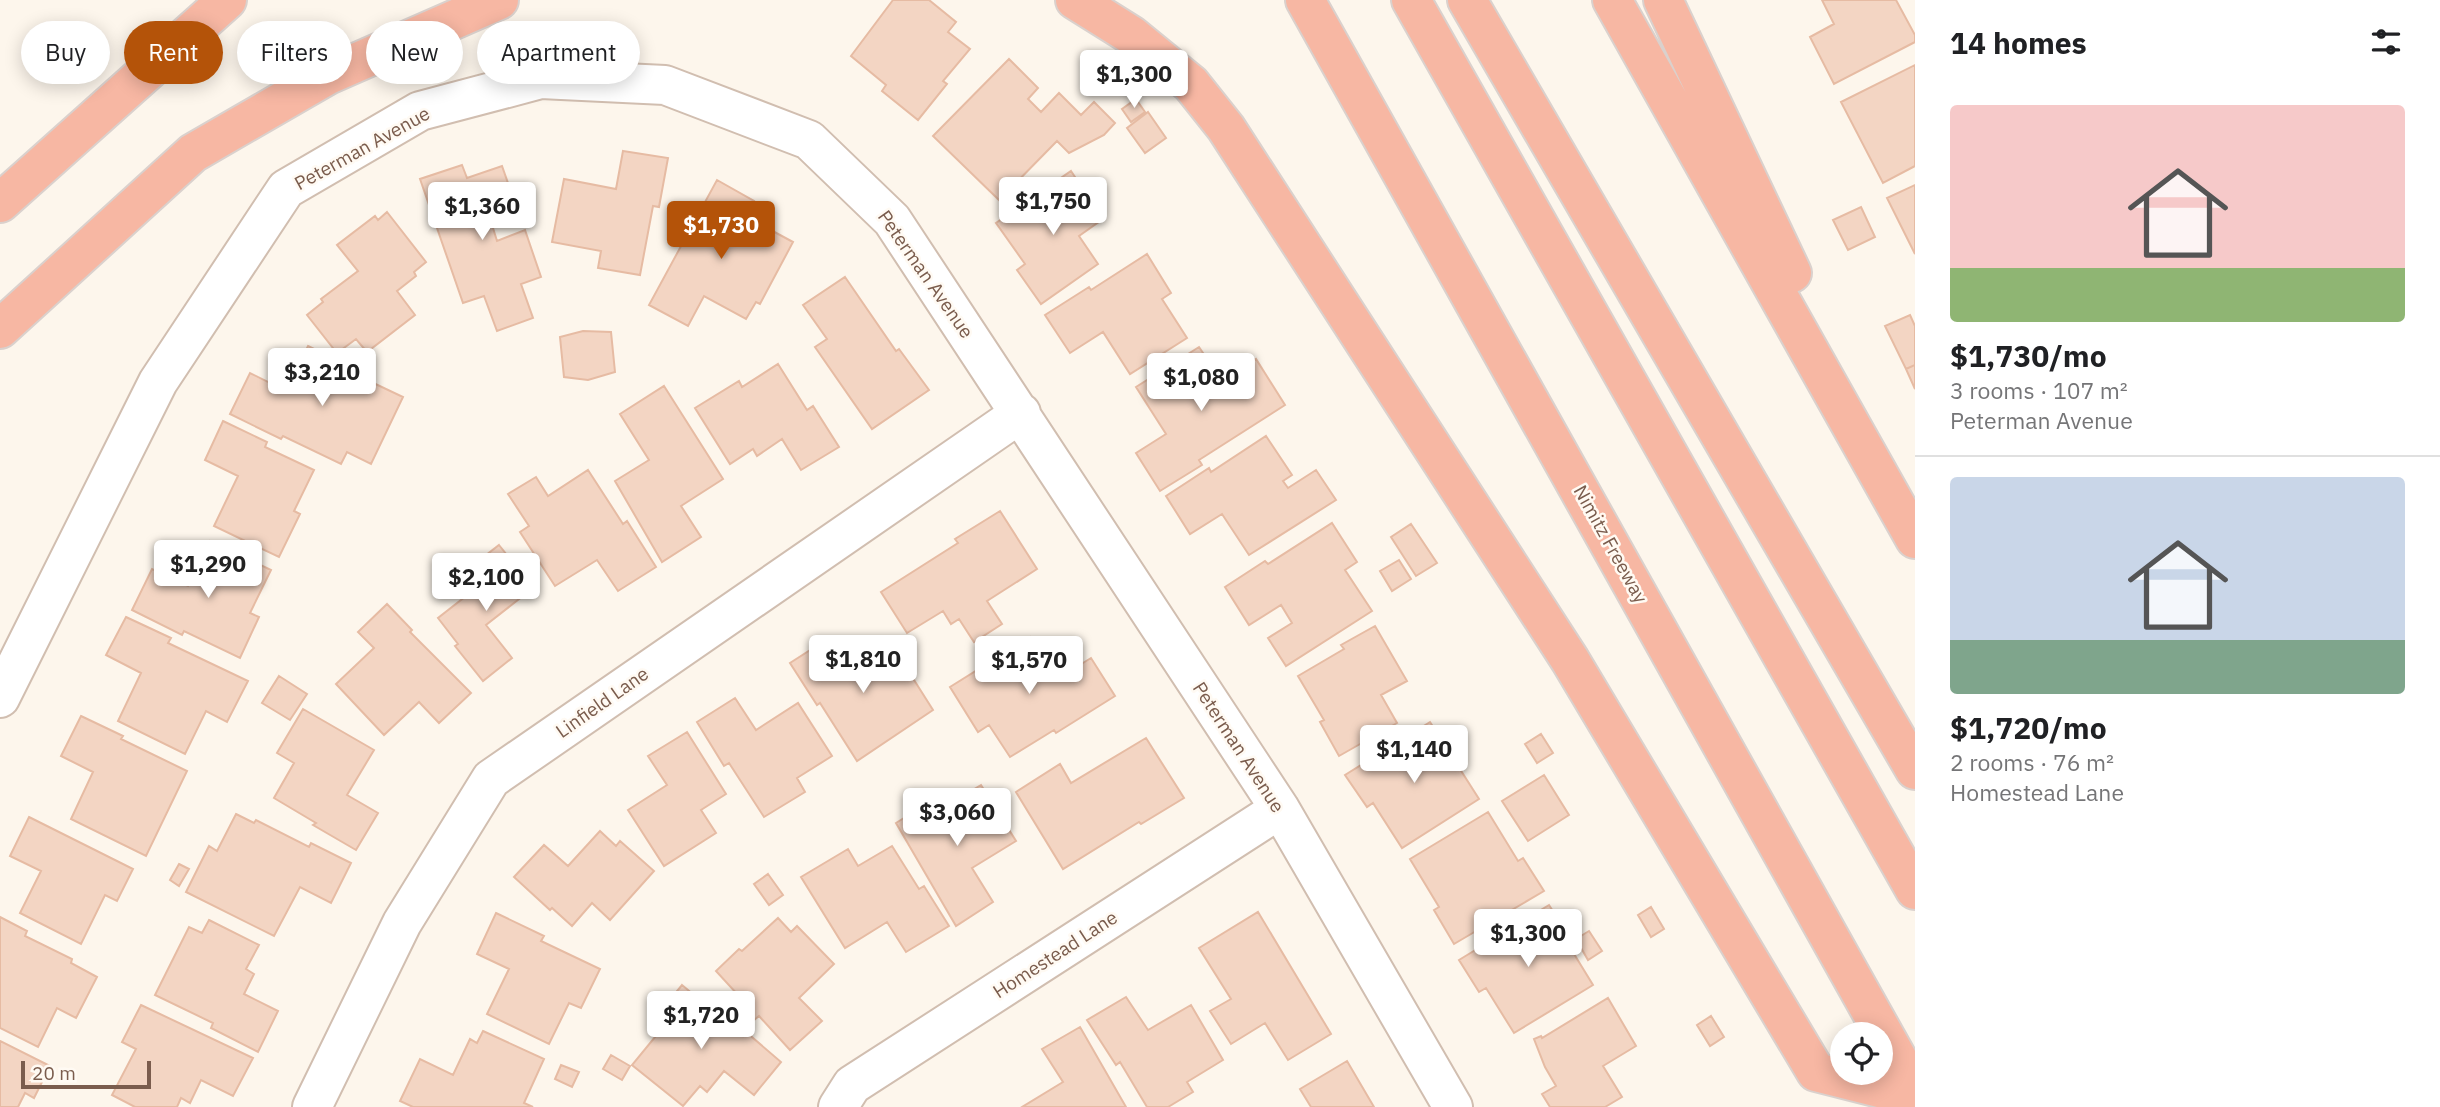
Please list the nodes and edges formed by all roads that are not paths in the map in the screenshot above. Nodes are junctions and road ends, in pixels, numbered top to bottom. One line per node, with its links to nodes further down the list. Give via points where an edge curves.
1 (227, 0): 9 (highway)
2 (499, 0): 10 (highway, via 328,75 192,153)
3 (1075, 0): 19 (highway, via 1131,35 1191,84 1226,128 1570,660 1816,1072)
4 (1305, 0): 18 (highway, Nimitz Freeway)
5 (1411, 0): 17 (highway)
6 (1467, 0): 15 (highway)
7 (1612, 0): 12 (highway)
8 (1662, 0): 12 (highway, via 1841,375)
9 (0, 203)
10 (0, 329)
11 (1021, 413): 14 (street, Peterman Avenue, via 892,220 809,140 665,85 541,79 421,111 286,189 158,382); 16 (street, Peterman Avenue); 20 (street, Linfield Lane, via 491,779 402,923)
12 (1876, 468): 13 (highway)
13 (1915, 539)
14 (0, 698)
15 (1915, 771)
16 (1280, 809): 21 (street, Homestead Lane, via 852,1085); 22 (street, Peterman Avenue)
17 (1915, 890)
18 (1915, 1090)
19 (1915, 1097)
20 (312, 1107)
21 (838, 1107)
22 (1453, 1107)

